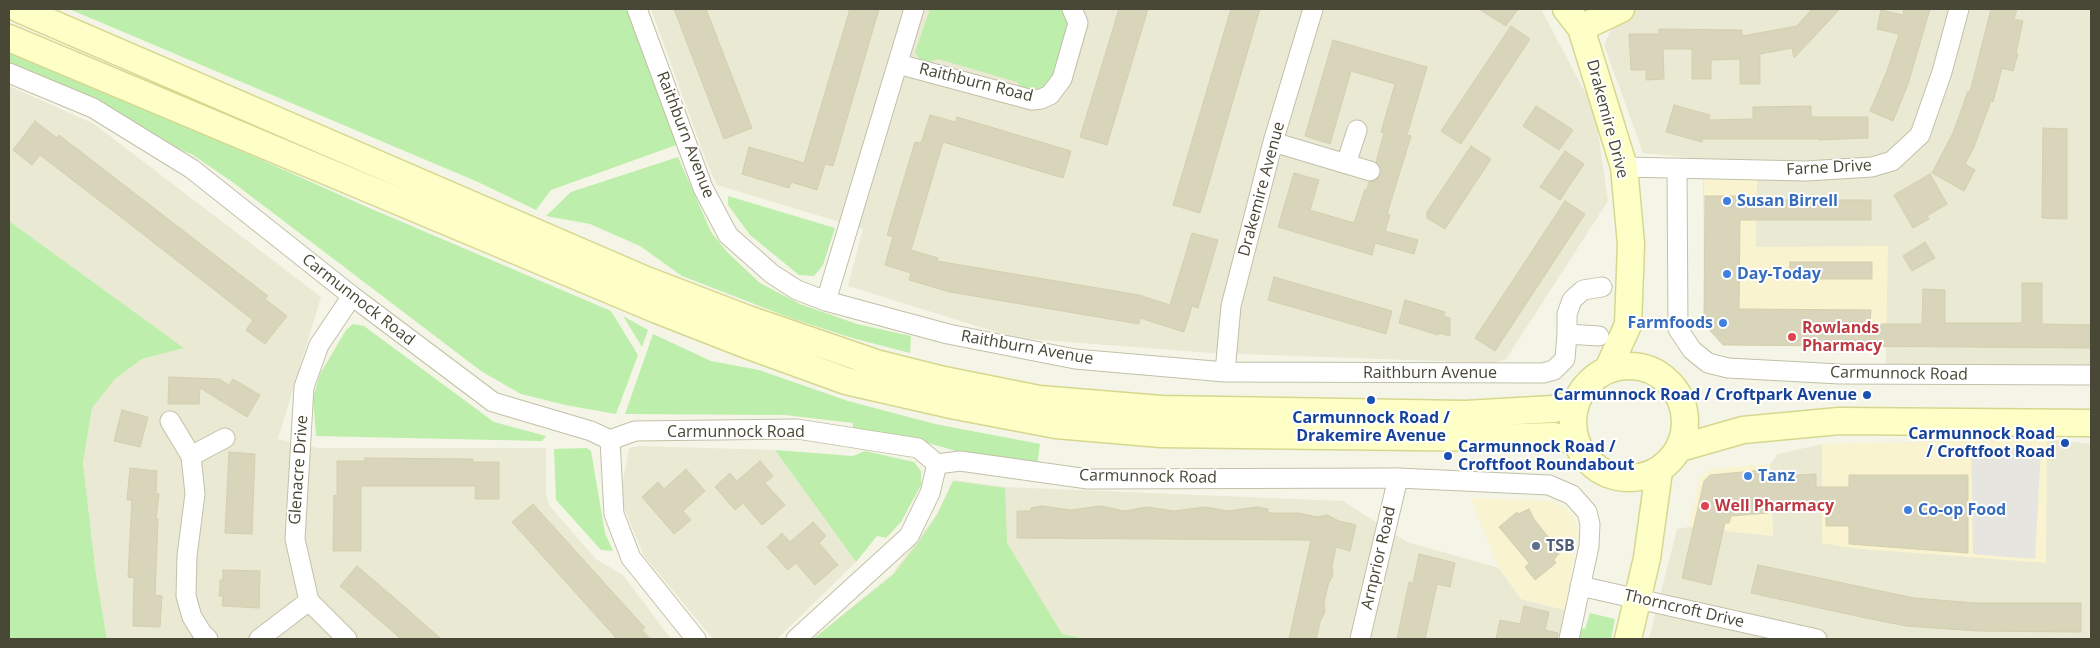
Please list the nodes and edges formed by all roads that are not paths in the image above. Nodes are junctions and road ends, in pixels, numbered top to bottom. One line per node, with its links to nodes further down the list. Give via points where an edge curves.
1 (19, 9): 28 (main road, via 646,280 876,363 1039,399 1161,409 1466,414 1553,409)
2 (637, 9): 20 (street, Raithburn Avenue, via 703,188 728,235 772,274 797,290)
3 (914, 9): 10 (street, Raithburn Road)
4 (1072, 9): 10 (street, Raithburn Road, via 1078,23 1062,79 1050,94 1041,99 1032,100)
5 (1313, 9): 13 (street, Drakemire Avenue)
6 (1622, 9): 8 (main road)
7 (1959, 9): 16 (street, Farne Drive, via 1920,135 1892,161 1872,167 1806,171)
8 (1573, 19): 15 (main road, Drakemire Drive)
9 (9, 38): 35 (main road, via 657,310 846,381 1056,425 1151,433 1554,436)
10 (898, 64): 20 (street, Raithburn Road)
11 (9, 73): 19 (street, Carmunnock Road, via 93,108 192,169)
12 (1357, 130): 14 (street)
13 (1273, 142): 14 (street); 26 (street, Drakemire Avenue, via 1231,306)
14 (1346, 164): 17 (street)
15 (1624, 166): 16 (street, Farne Drive); 21 (main road, Drakemire Drive, via 1630,244)
16 (1677, 168): 27 (street, Carmunnock Road, via 1678,329 1692,350 1708,363 1728,368 1840,374)
17 (1370, 171)
18 (1602, 288): 22 (street, Raithburn Avenue, via 1583,290 1572,300 1567,314)
19 (352, 296): 34 (street, Carmunnock Road, via 493,402 591,431); 45 (street, Glenacre Drive, via 319,345 304,387 295,538)
20 (826, 300): 26 (street, Raithburn Avenue, via 948,334 1074,359)
21 (1628, 325): 24 (main road, Drakemire Drive); 25 (main road, Drakemire Drive)
22 (1567, 334): 23 (street); 26 (street, Raithburn Avenue, via 1565,359 1554,370 1544,373)
23 (1600, 336)
24 (1608, 369): 25 (main road, via 1631,366); 28 (main road, via 1588,382)
25 (1651, 370): 29 (main road, via 1668,382)
26 (1225, 372)
27 (2091, 375)
28 (1576, 404): 35 (main road, via 1572,422)
29 (1682, 404): 32 (main road, via 1703,418); 36 (main road, via 1685,420)
30 (170, 421): 37 (street)
31 (2091, 423): 32 (main road, via 1838,421)
32 (1743, 430): 36 (main road)
33 (225, 438): 37 (street)
34 (610, 440): 38 (street, Carmunnock Road, via 635,431 797,430 918,448); 49 (street, via 614,514 631,558)
35 (1574, 441): 41 (main road, via 1585,459 1609,474)
36 (1680, 448): 39 (main road)
37 (191, 456): 46 (street, via 195,494 187,556 186,596 192,617)
38 (937, 464): 40 (street, Carmunnock Road, via 960,460 1088,479); 50 (street, via 930,493 909,536)
39 (1659, 471): 41 (main road, via 1644,478); 42 (main road)
40 (1398, 478): 43 (street, Carmunnock Road, via 1549,485 1572,495 1586,512 1590,524 1589,546); 51 (street, Arnprior Road)
41 (1629, 479): 42 (main road)
42 (1653, 510): 44 (main road, via 1648,558)
43 (1580, 586): 44 (street, Thorncroft Drive); 52 (street)
44 (1637, 599): 53 (main road); 54 (street, Thorncroft Drive)
45 (310, 601): 47 (street); 48 (street)
46 (208, 639)
47 (259, 639)
48 (347, 639)
49 (696, 639)
50 (796, 639)
51 (1360, 639)
52 (1569, 639)
53 (1628, 639)
54 (1817, 639)

